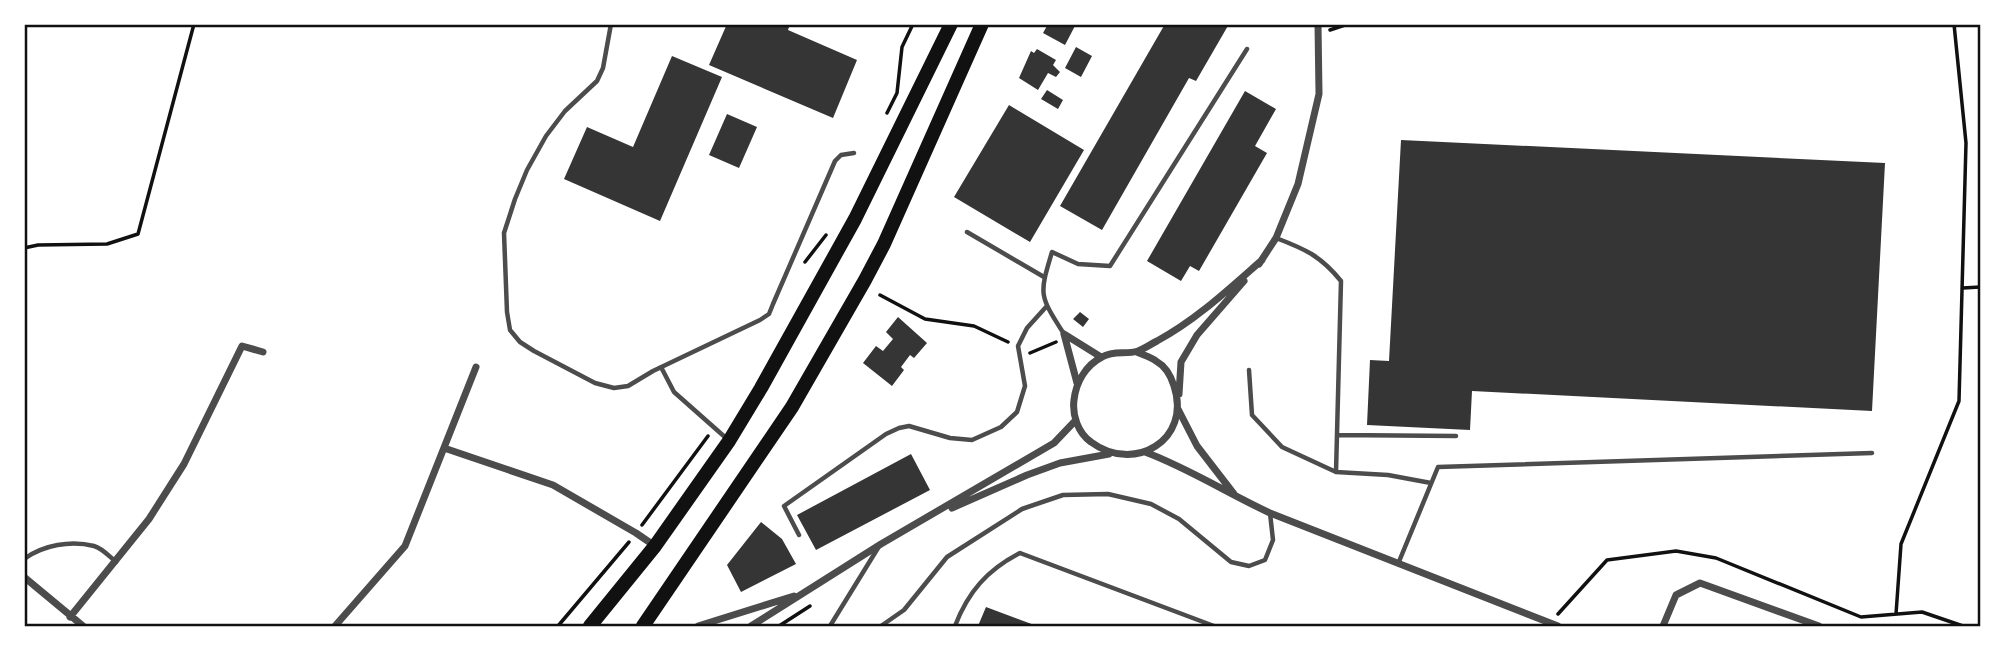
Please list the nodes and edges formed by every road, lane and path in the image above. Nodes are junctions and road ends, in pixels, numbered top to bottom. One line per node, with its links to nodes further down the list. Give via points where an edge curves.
1 (194, 24): 16 (path, via 138,234 107,244)
2 (611, 24): 30 (lane, via 597,81 546,136 515,199 504,233 507,313 510,330 520,342 595,383 628,386)
3 (913, 24): 11 (path, via 902,47 897,93)
4 (951, 24): 39 (highway, via 855,219)
5 (982, 24): 64 (highway, via 865,280 792,407)
6 (1318, 24): 9 (street)
7 (1348, 24): 9 (path)
8 (1954, 24): 21 (path, via 1966,143)
9 (1318, 34): 15 (street, via 1319,94 1298,184)
10 (1247, 49): 19 (lane, via 1110,266 1078,264 1052,252)
11 (885, 117)
12 (855, 153): 30 (lane, via 835,161 769,314)
13 (967, 232): 19 (lane)
14 (827, 234): 18 (path)
15 (1276, 238): 17 (street); 37 (lane, via 1303,248 1327,264 1341,281)
16 (24, 248)
17 (1262, 260): 27 (street, via 1185,324); 33 (street, via 1197,335 1181,362)
18 (799, 272)
19 (1044, 277): 23 (lane, via 1041,288)
20 (1980, 287): 21 (path)
21 (1962, 288): 58 (path, via 1959,401 1901,544)
22 (880, 295): 25 (path, via 925,319 974,326)
23 (1046, 307): 24 (lane); 25 (lane)
24 (1064, 336): 25 (path, via 1030,353); 28 (street); 32 (street)
25 (1018, 346): 50 (lane, via 1025,386 1017,412 1001,427 972,440 909,426 886,434 784,506)
26 (263, 352): 54 (street, via 242,346 184,464)
27 (1137, 352): 28 (street); 33 (street, via 1157,361 1170,375)
28 (1101, 357): 32 (street)
29 (476, 367): 40 (street)
30 (661, 367): 36 (lane, via 674,392)
31 (1249, 370): 44 (lane, via 1252,415 1269,436 1282,447)
32 (1077, 383): 35 (street)
33 (1178, 399): 34 (street)
34 (1178, 409): 42 (street, via 1168,434); 46 (street, via 1197,446)
35 (1075, 421): 41 (street, via 1086,439); 48 (street, via 1054,443)
36 (714, 427): 39 (lane); 49 (path)
37 (1338, 435): 38 (lane); 44 (lane)
38 (1456, 436)
39 (729, 442): 52 (highway)
40 (444, 448): 49 (street, via 553,485); 61 (street, via 405,546)
41 (1110, 453): 42 (street); 48 (street, via 1027,475)
42 (1144, 453): 46 (street, via 1180,465)
43 (1872, 453): 45 (lane, via 1438,467)
44 (1336, 472): 45 (lane, via 1388,475)
45 (1431, 484): 55 (lane)
46 (1237, 498): 47 (street)
47 (1270, 513): 55 (street); 68 (lane, via 1273,540 1265,561 1249,566 1231,562 1179,519 1151,504 1108,494 1063,495 1022,509 947,557 904,610)
48 (914, 527): 51 (street)
49 (636, 533): 52 (street); 62 (path)
50 (799, 535)
51 (881, 544): 57 (street); 67 (lane)
52 (655, 546): 63 (highway)
53 (24, 559): 54 (lane, via 68,544 96,546)
54 (116, 562): 59 (street)
55 (1398, 565): 71 (street)
56 (24, 577): 59 (street)
57 (804, 592): 65 (street); 66 (street)
58 (1896, 614)
59 (70, 617): 60 (street)
60 (83, 626)
61 (335, 626)
62 (558, 626)
63 (590, 626)
64 (643, 626)
65 (698, 626)
66 (751, 626)
67 (830, 626)
68 (881, 626)
69 (955, 626): 70 (lane, via 976,585 1020,553)
70 (1214, 626)
71 (1558, 626)
72 (1662, 626): 73 (street, via 1676,595 1700,583)
73 (1819, 626)

